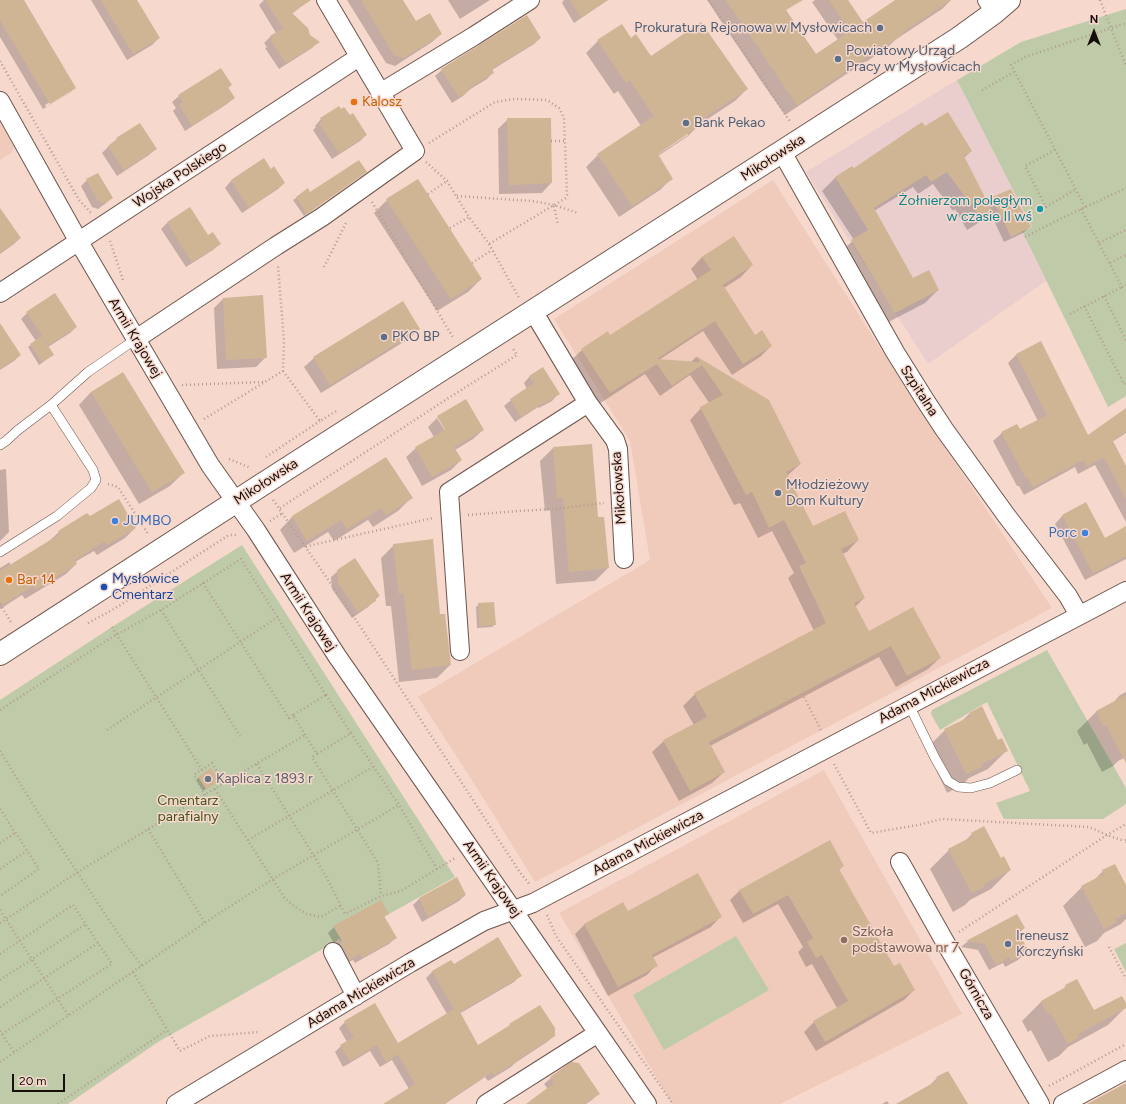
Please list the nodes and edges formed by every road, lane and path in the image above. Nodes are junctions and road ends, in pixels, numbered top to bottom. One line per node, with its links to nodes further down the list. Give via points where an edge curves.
1 (326, 0): 8 (street)
2 (530, 0): 13 (street)
3 (709, 0): 15 (path, via 791,124 802,126)
4 (1100, 0): 7 (path)
5 (997, 4): 15 (street, Mikołowska, via 959,38)
6 (1126, 23): 7 (path)
7 (1111, 28): 10 (path); 11 (path, via 1026,57 1011,65)
8 (359, 57): 13 (street); 38 (street, Wojska Polskiego)
9 (0, 61): 32 (path, via 79,200)
10 (1126, 66)
11 (1014, 72): 12 (path); 18 (path)
12 (982, 90)
13 (380, 93): 19 (street)
14 (0, 101): 38 (street, Armii Krajowej)
15 (808, 135): 20 (street, Mikołowska)
16 (551, 141): 17 (path)
17 (565, 141): 19 (path, via 564,118 559,108 547,100 516,99 495,102); 27 (path, via 567,195)
18 (1055, 150): 24 (path); 24 (path, via 1025,166 1046,207)
19 (414, 152): 21 (path); 22 (street)
20 (782, 152): 50 (street, Mikołowska); 87 (street, Szpitalna, via 924,400 1001,509 1068,596)
21 (448, 181): 25 (path); 26 (path)
22 (363, 188): 41 (street); 56 (path)
23 (1126, 188): 28 (path)
24 (1076, 189): 28 (path)
25 (428, 194)
26 (457, 196): 27 (path); 31 (path)
27 (554, 205): 30 (path); 34 (path); 40 (path)
28 (1085, 207): 29 (path)
29 (1081, 209): 37 (path); 39 (path)
30 (578, 214)
31 (469, 217): 35 (path); 40 (path)
32 (96, 218)
33 (347, 221): 46 (path)
34 (558, 225)
35 (450, 228)
36 (1126, 230): 39 (path)
37 (1025, 237)
38 (79, 242): 48 (street, Wojska Polskiego); 54 (street, Armii Krajowej)
39 (1099, 243): 45 (path)
40 (489, 244): 42 (path)
41 (276, 246): 54 (street); 57 (path, via 284,341)
42 (492, 250): 44 (path); 50 (path)
43 (1126, 254): 45 (path)
44 (472, 263)
45 (1110, 263): 47 (path)
46 (324, 267)
47 (1125, 286): 49 (path)
48 (0, 293)
49 (1104, 296): 51 (path); 55 (path)
50 (527, 306): 53 (street, Mikołowska); 61 (street, Mikołowska)
51 (1084, 306): 52 (path); 59 (path, via 1124,384)
52 (1070, 314)
53 (501, 332): 74 (street, Mikołowska); 75 (path, via 517,355)
54 (136, 339): 60 (street, Armii Krajowej); 62 (lane, via 88,372)
55 (1126, 340)
56 (456, 343)
57 (283, 371): 58 (path); 64 (path)
58 (264, 382): 60 (path); 65 (path)
59 (1126, 382)
60 (163, 385): 65 (street, Armii Krajowej)
61 (588, 403): 82 (street, Mikołowska, via 618,449); 93 (street, via 449,492)
62 (51, 405): 66 (lane); 72 (lane, via 93,470)
63 (339, 410): 64 (path)
64 (320, 421): 68 (path)
65 (188, 428): 74 (street, Armii Krajowej)
66 (0, 445)
67 (226, 455): 70 (path, via 232,461)
68 (262, 459)
69 (256, 463): 70 (path)
70 (249, 467): 71 (path)
71 (253, 469)
72 (96, 480): 78 (path, via 118,487); 80 (lane, via 91,488 57,516)
73 (273, 500): 75 (path)
74 (236, 502): 94 (street, Mikołowska); 145 (street, Armii Krajowej, via 336,656)
75 (280, 508): 76 (path)
76 (282, 513): 77 (path); 140 (path)
77 (264, 525)
78 (150, 536)
79 (240, 536): 81 (path, via 229,535)
80 (0, 552)
81 (198, 555)
82 (624, 559)
83 (203, 584): 86 (path); 88 (path, via 241,559); 92 (path)
84 (1126, 591): 87 (street, Adama Mickiewicza)
85 (0, 604): 89 (path)
86 (161, 610): 91 (path); 95 (path)
87 (1079, 615): 99 (street, Adama Mickiewicza)
88 (278, 617): 92 (path); 96 (path)
89 (12, 624)
90 (112, 627): 91 (path)
91 (116, 635): 98 (path); 100 (path)
92 (240, 642): 95 (path); 101 (path, via 289,718)
93 (460, 651)
94 (0, 654)
95 (198, 670): 98 (path); 106 (path)
96 (326, 695): 101 (path); 104 (path)
97 (804, 697): 102 (path)
98 (157, 698): 103 (path); 114 (path)
99 (909, 705): 115 (lane, via 948,781 958,787 971,788 990,783); 145 (street, Adama Mickiewicza, via 533,903)
100 (0, 710)
101 (293, 715): 105 (path)
102 (819, 725)
103 (107, 730)
104 (350, 734): 108 (path); 113 (path)
105 (305, 735): 108 (path); 112 (path)
106 (240, 736)
107 (0, 751): 109 (path)
108 (317, 754): 118 (path, via 312,757)
109 (4, 758): 111 (path); 138 (path)
110 (832, 760): 128 (path, via 871,833 942,819 1089,827)
111 (0, 761)
112 (257, 764): 116 (path); 123 (path)
113 (373, 767): 118 (path); 120 (path)
114 (202, 770): 116 (path, via 212,763); 119 (path, via 194,775)
115 (1017, 770)
116 (224, 783): 117 (path)
117 (215, 789): 119 (path); 129 (path)
118 (333, 791): 123 (path); 125 (path)
119 (205, 795): 126 (path)
120 (399, 805): 125 (path); 137 (path)
121 (0, 809): 122 (path)
122 (1, 814): 127 (path)
123 (290, 816): 129 (path); 134 (path)
124 (1126, 824): 128 (path)
125 (358, 829): 134 (path); 142 (path, via 378,863)
126 (148, 830): 138 (path); 148 (path)
127 (15, 833): 131 (path); 132 (path)
128 (1106, 835): 130 (path); 152 (path)
129 (248, 840): 139 (path)
130 (1125, 841)
131 (0, 843)
132 (27, 851): 136 (path); 141 (path, via 39,869)
133 (460, 854): 137 (path)
134 (314, 856): 139 (path); 143 (path)
135 (900, 862): 152 (street, Górnicza)
136 (0, 869)
137 (437, 869): 142 (path, via 402,891)
138 (78, 872): 147 (path); 158 (path)
139 (273, 879): 143 (path, via 284,897 307,914 321,917); 148 (path)
140 (533, 889)
141 (0, 896)
142 (381, 896): 143 (path, via 345,914)
143 (340, 906)
144 (0, 910): 147 (path)
145 (513, 910): 163 (street, Adama Mickiewicza, via 484,921); 170 (street, Armii Krajowej)
146 (546, 913): 180 (path, via 556,936)
147 (6, 919): 149 (path); 151 (path)
148 (205, 923): 158 (path)
149 (0, 924)
150 (86, 924): 151 (path, via 73,905); 153 (path); 157 (path)
151 (20, 941): 156 (path); 157 (path)
152 (945, 942): 175 (street, Górnicza)
153 (98, 943): 160 (path); 164 (path, via 112,964)
154 (1109, 947): 161 (path)
155 (333, 952): 163 (street)
156 (0, 954)
157 (32, 959): 160 (path); 162 (path)
158 (142, 966): 159 (path)
159 (133, 972): 166 (path); 167 (path)
160 (44, 979): 164 (path); 165 (path)
161 (1126, 979)
162 (0, 980)
163 (356, 996): 177 (street, Adama Mickiewicza)
164 (57, 998): 166 (path); 169 (path)
165 (0, 1008)
166 (68, 1015): 172 (path)
167 (167, 1030): 168 (path, via 180,1051 210,1036); 176 (path)
168 (262, 1031)
169 (1, 1033): 172 (path)
170 (598, 1034): 178 (street); 179 (street, Armii Krajowej)
171 (1126, 1044): 175 (path)
172 (14, 1052): 173 (path)
173 (0, 1062)
174 (1126, 1070): 181 (street)
175 (1037, 1099)
176 (58, 1104)
177 (176, 1104)
178 (486, 1104)
179 (647, 1104)
180 (673, 1104)
181 (1063, 1104)

